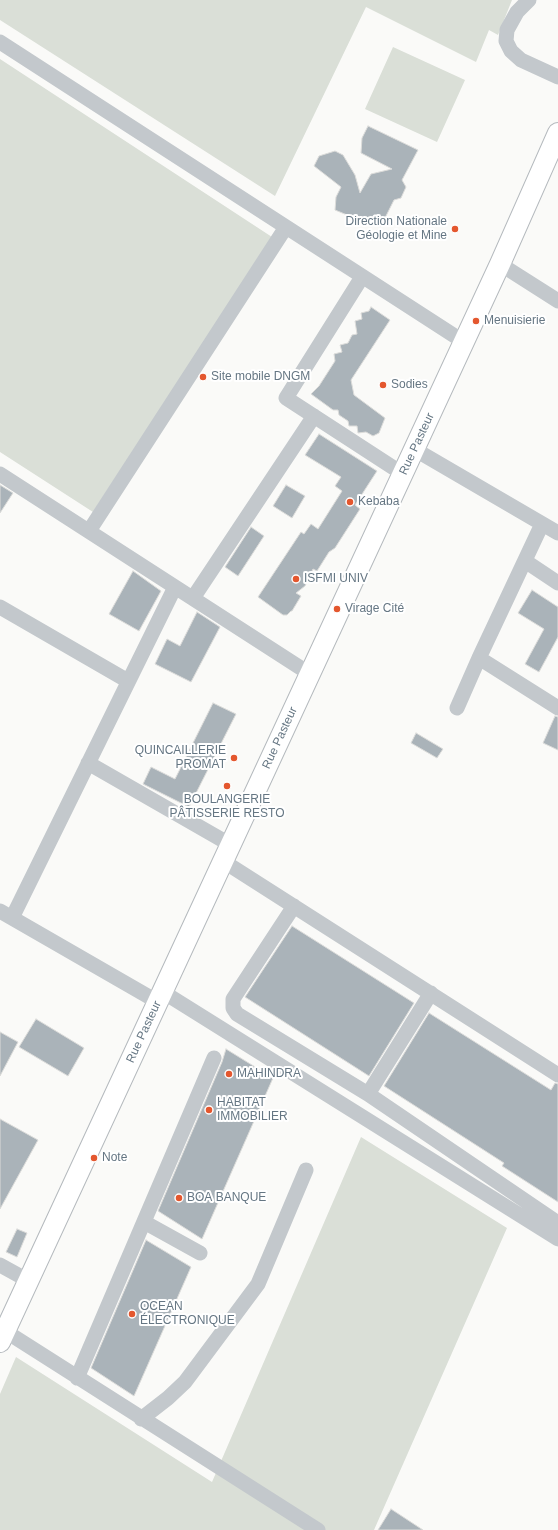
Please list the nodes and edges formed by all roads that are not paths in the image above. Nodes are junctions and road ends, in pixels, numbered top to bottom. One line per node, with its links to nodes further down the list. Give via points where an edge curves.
1 (529, 0): 3 (street, via 517,12 507,30 506,41 511,51 521,60)
2 (0, 42): 5 (street)
3 (558, 77)
4 (558, 133): 6 (main road, Rue Pasteur)
5 (286, 227): 7 (street); 15 (street)
6 (500, 264): 8 (street); 9 (main road, Rue Pasteur)
7 (362, 277): 9 (street); 10 (street, via 286,398)
8 (558, 301)
9 (464, 342): 11 (main road, Rue Pasteur)
10 (314, 416): 13 (street); 20 (street)
11 (414, 449): 13 (main road, Rue Pasteur); 14 (street)
12 (0, 474): 15 (street)
13 (403, 474): 23 (main road, Rue Pasteur)
14 (542, 524): 16 (street); 17 (street)
15 (89, 531): 19 (street)
16 (558, 533)
17 (524, 561): 18 (street); 22 (street)
18 (558, 583)
19 (175, 587): 20 (street); 24 (street)
20 (192, 598): 23 (street)
21 (0, 607): 24 (street)
22 (479, 658): 25 (street); 26 (street)
23 (310, 674): 28 (main road, Rue Pasteur)
24 (128, 681): 27 (street)
25 (457, 708)
26 (558, 708)
27 (88, 763): 28 (street); 30 (street)
28 (227, 853): 29 (street); 32 (main road, Rue Pasteur)
29 (294, 906): 31 (street); 35 (street, via 233,999 233,1008 237,1014)
30 (6, 914): 32 (street)
31 (430, 993): 34 (street); 35 (street)
32 (160, 997): 39 (street); 42 (main road, Rue Pasteur)
33 (214, 1058): 37 (street)
34 (558, 1075)
35 (368, 1094): 38 (street)
36 (306, 1170): 45 (street, via 258,1284 185,1382)
37 (144, 1222): 40 (street); 44 (street)
38 (558, 1223)
39 (558, 1239)
40 (200, 1253)
41 (0, 1265): 42 (street)
42 (28, 1281): 43 (main road, Rue Pasteur)
43 (2, 1337): 44 (street)
44 (77, 1378): 45 (street)
45 (141, 1419): 46 (street)
46 (318, 1530)

